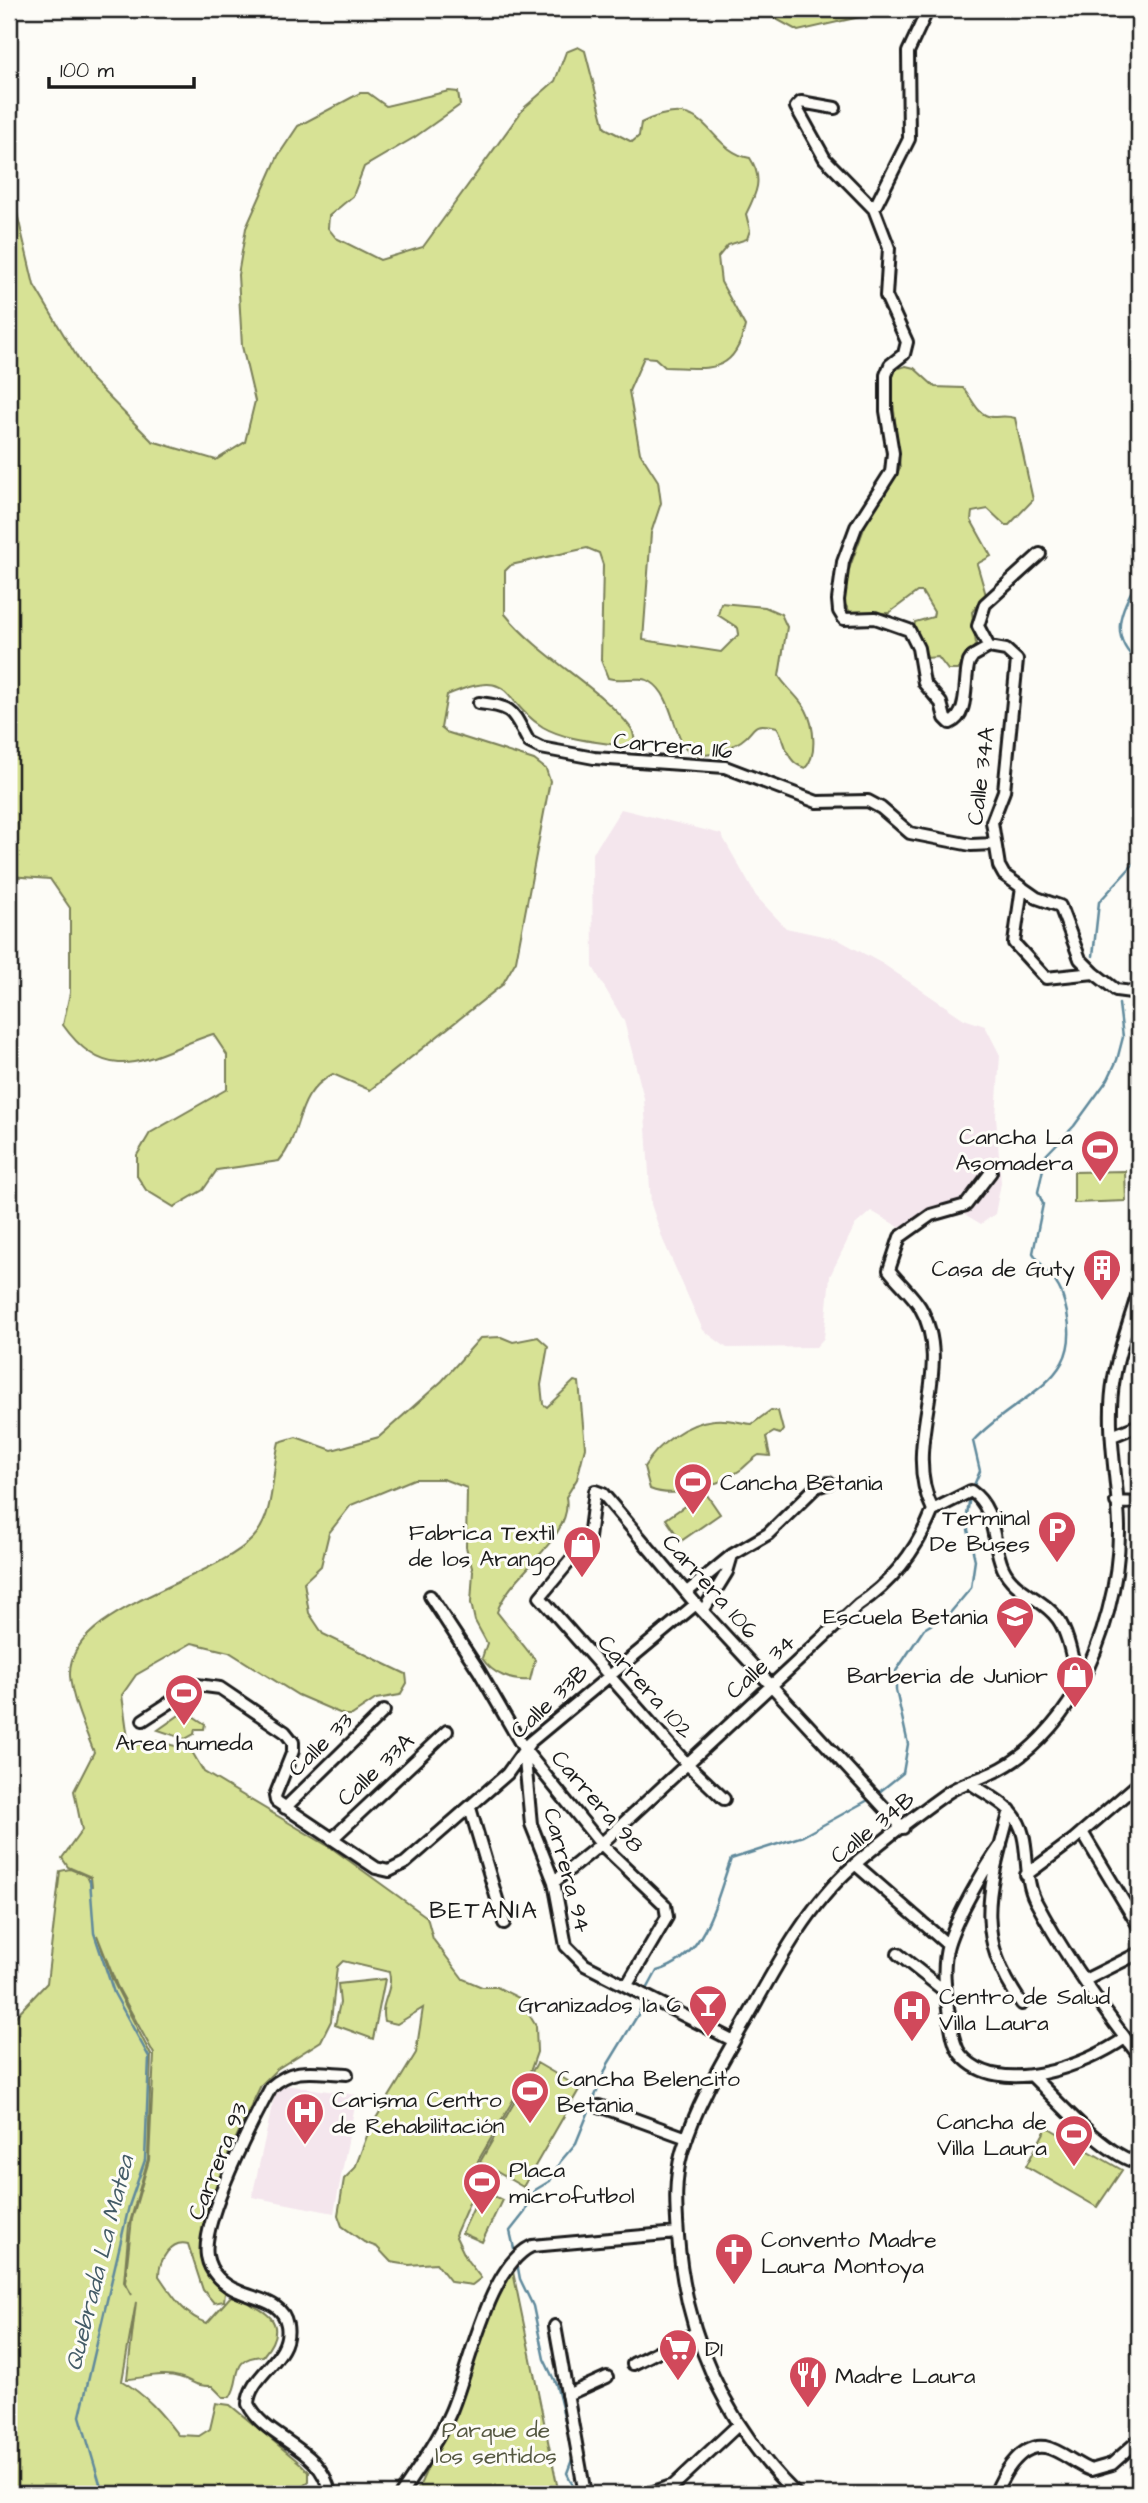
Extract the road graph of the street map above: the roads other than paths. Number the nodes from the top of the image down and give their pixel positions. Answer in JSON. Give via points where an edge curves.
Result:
{"nodes":[{"id":1,"x":928,"y":9,"type":"edge"},
{"id":2,"x":835,"y":108,"type":"dead end"},
{"id":3,"x":874,"y":209,"type":"junction"},
{"id":4,"x":1040,"y":554,"type":"dead end"},
{"id":5,"x":989,"y":647,"type":"junction"},
{"id":6,"x":479,"y":703,"type":"dead end"},
{"id":7,"x":994,"y":844,"type":"junction"},
{"id":8,"x":1022,"y":887,"type":"junction"},
{"id":9,"x":1094,"y":973,"type":"junction"},
{"id":10,"x":1139,"y":993,"type":"edge"},
{"id":11,"x":991,"y":1172,"type":"dead end"},
{"id":12,"x":1139,"y":1289,"type":"edge"},
{"id":13,"x":1139,"y":1425,"type":"edge"},
{"id":14,"x":1112,"y":1436,"type":"junction"},
{"id":15,"x":829,"y":1483,"type":"dead end"},
{"id":16,"x":1116,"y":1502,"type":"junction"},
{"id":17,"x":1139,"y":1503,"type":"edge"},
{"id":18,"x":933,"y":1510,"type":"junction"},
{"id":19,"x":732,"y":1555,"type":"junction"},
{"id":20,"x":687,"y":1592,"type":"junction"},
{"id":21,"x":430,"y":1596,"type":"dead end"},
{"id":22,"x":540,"y":1597,"type":"joint"},
{"id":23,"x":699,"y":1608,"type":"junction"},
{"id":24,"x":608,"y":1675,"type":"junction"},
{"id":25,"x":772,"y":1684,"type":"junction"},
{"id":26,"x":1079,"y":1686,"type":"junction"},
{"id":27,"x":384,"y":1711,"type":"dead end"},
{"id":28,"x":143,"y":1720,"type":"dead end"},
{"id":29,"x":447,"y":1731,"type":"dead end"},
{"id":30,"x":524,"y":1749,"type":"junction"},
{"id":31,"x":685,"y":1762,"type":"junction"},
{"id":32,"x":969,"y":1782,"type":"junction"},
{"id":33,"x":1139,"y":1783,"type":"edge"},
{"id":34,"x":724,"y":1799,"type":"dead end"},
{"id":35,"x":285,"y":1808,"type":"junction"},
{"id":36,"x":470,"y":1808,"type":"junction"},
{"id":37,"x":1010,"y":1810,"type":"junction"},
{"id":38,"x":903,"y":1828,"type":"junction"},
{"id":39,"x":1082,"y":1832,"type":"junction"},
{"id":40,"x":332,"y":1839,"type":"junction"},
{"id":41,"x":601,"y":1844,"type":"junction"},
{"id":42,"x":1001,"y":1845,"type":"junction"},
{"id":43,"x":855,"y":1864,"type":"junction"},
{"id":44,"x":1026,"y":1875,"type":"junction"},
{"id":45,"x":554,"y":1882,"type":"junction"},
{"id":46,"x":505,"y":1923,"type":"dead end"},
{"id":47,"x":1139,"y":1927,"type":"edge"},
{"id":48,"x":948,"y":1945,"type":"junction"},
{"id":49,"x":1139,"y":1953,"type":"edge"},
{"id":50,"x":898,"y":1954,"type":"dead end"},
{"id":51,"x":1084,"y":1980,"type":"junction"},
{"id":52,"x":631,"y":1987,"type":"junction"},
{"id":53,"x":946,"y":1992,"type":"junction"},
{"id":54,"x":1022,"y":2004,"type":"dead end"},
{"id":55,"x":1125,"y":2038,"type":"junction"},
{"id":56,"x":734,"y":2041,"type":"junction"},
{"id":57,"x":1139,"y":2056,"type":"edge"},
{"id":58,"x":347,"y":2074,"type":"dead end"},
{"id":59,"x":1031,"y":2074,"type":"junction"},
{"id":60,"x":599,"y":2106,"type":"dead end"},
{"id":61,"x":687,"y":2138,"type":"junction"},
{"id":62,"x":1137,"y":2162,"type":"edge"},
{"id":63,"x":677,"y":2233,"type":"junction"},
{"id":64,"x":555,"y":2326,"type":"dead end"},
{"id":65,"x":695,"y":2333,"type":"junction"},
{"id":66,"x":634,"y":2364,"type":"dead end"},
{"id":67,"x":607,"y":2377,"type":"dead end"},
{"id":68,"x":567,"y":2395,"type":"junction"},
{"id":69,"x":738,"y":2425,"type":"junction"},
{"id":70,"x":1139,"y":2440,"type":"edge"},
{"id":71,"x":794,"y":2493,"type":"edge"},
{"id":72,"x":330,"y":2494,"type":"edge"},
{"id":73,"x":401,"y":2494,"type":"edge"},
{"id":74,"x":585,"y":2494,"type":"edge"},
{"id":75,"x":647,"y":2494,"type":"edge"},
{"id":76,"x":995,"y":2494,"type":"edge"}],
"edges":[{"from":1,"to":3,"type":"street","via":[[908,52],[909,139]]},
{"from":2,"to":3,"type":"street","via":[[801,102],[796,107],[825,159]]},
{"from":3,"to":5,"type":"street","via":[[889,248],[886,296],[908,346],[887,375],[891,472],[851,539],[843,562],[839,611],[844,619],[875,618],[909,630],[918,648],[924,683],[942,703],[950,723],[962,708],[969,662]]},
{"from":4,"to":5,"type":"street","via":[[980,613],[978,626]]},
{"from":5,"to":7,"type":"street","name":"Calle 34A","via":[[1006,650],[1017,660],[1004,791],[992,822]]},
{"from":6,"to":7,"type":"street","name":"Carrera 116","via":[[505,706],[517,716],[529,742],[541,748],[594,758],[724,767],[817,802],[867,801],[910,832],[971,845]]},
{"from":7,"to":8,"type":"street","name":"Calle 34A","via":[[1004,875]]},
{"from":8,"to":9,"type":"street","name":"Calle 34A","via":[[1060,906],[1080,959]]},
{"from":8,"to":9,"type":"street","via":[[1014,943],[1046,978]]},
{"from":9,"to":10,"type":"street","via":[[1116,990]]},
{"from":11,"to":18,"type":"street","via":[[966,1205],[931,1215],[900,1237],[889,1270],[920,1307],[931,1338],[934,1373],[925,1409],[921,1480]]},
{"from":12,"to":14,"type":"street","name":"Calle 34B","via":[[1114,1379]]},
{"from":13,"to":14,"type":"street"},
{"from":14,"to":16,"type":"street","name":"Calle 34B"},
{"from":15,"to":19,"type":"street","via":[[816,1487],[768,1534]]},
{"from":16,"to":17,"type":"street"},
{"from":16,"to":26,"type":"street","name":"Calle 34B","via":[[1117,1557],[1110,1601]]},
{"from":18,"to":25,"type":"street","name":"Calle 34","via":[[922,1537],[882,1589],[858,1605]]},
{"from":18,"to":26,"type":"street","via":[[971,1491],[983,1499],[1003,1568],[1011,1581],[1059,1620]]},
{"from":19,"to":20,"type":"street"},
{"from":19,"to":23,"type":"street","name":"Calle 33B","via":[[727,1572]]},
{"from":20,"to":22,"type":"street","name":"Carrera 106","via":[[598,1491],[593,1494],[589,1538]]},
{"from":20,"to":23,"type":"street","name":"Carrera 106"},
{"from":21,"to":30,"type":"street","name":"Carrera 94"},
{"from":22,"to":24,"type":"street","name":"Carrera 102"},
{"from":23,"to":24,"type":"street","name":"Calle 33B"},
{"from":23,"to":25,"type":"street","name":"Carrera 106"},
{"from":24,"to":30,"type":"street","name":"Calle 33B"},
{"from":24,"to":31,"type":"street","name":"Carrera 102"},
{"from":25,"to":31,"type":"street","name":"Calle 34"},
{"from":25,"to":38,"type":"street","name":"Carrera 106"},
{"from":26,"to":32,"type":"street","name":"Calle 34B","via":[[1036,1743],[1012,1762]]},
{"from":27,"to":35,"type":"street","name":"Calle 33"},
{"from":28,"to":35,"type":"street","via":[[197,1685],[220,1688],[293,1742],[275,1796]]},
{"from":29,"to":40,"type":"street","name":"Calle 33A"},
{"from":30,"to":36,"type":"street","name":"Calle 33B","via":[[507,1774]]},
{"from":30,"to":41,"type":"street","name":"Carrera 98"},
{"from":30,"to":45,"type":"street","name":"Carrera 94","via":[[531,1824]]},
{"from":31,"to":34,"type":"street","name":"Carrera 102"},
{"from":31,"to":41,"type":"street","name":"Calle 34"},
{"from":32,"to":37,"type":"street"},
{"from":32,"to":38,"type":"street","name":"Calle 34B","via":[[949,1791]]},
{"from":33,"to":39,"type":"street"},
{"from":35,"to":40,"type":"street"},
{"from":36,"to":40,"type":"street","name":"Calle 33B","via":[[405,1863],[389,1871],[376,1868]]},
{"from":36,"to":46,"type":"street"},
{"from":37,"to":42,"type":"street"},
{"from":37,"to":44,"type":"street","via":[[1022,1828]]},
{"from":38,"to":43,"type":"street","name":"Calle 34B"},
{"from":39,"to":44,"type":"street"},
{"from":39,"to":47,"type":"street"},
{"from":41,"to":45,"type":"street","name":"Calle 34"},
{"from":41,"to":52,"type":"street","name":"Carrera 98","via":[[665,1905],[667,1917]]},
{"from":42,"to":48,"type":"street"},
{"from":42,"to":54,"type":"street","via":[[989,1918],[990,1943]]},
{"from":43,"to":48,"type":"street"},
{"from":43,"to":56,"type":"street","name":"Calle 34B","via":[[807,1921]]},
{"from":44,"to":51,"type":"street","via":[[1037,1904]]},
{"from":45,"to":52,"type":"street","name":"Carrera 94","via":[[566,1946],[585,1965]]},
{"from":48,"to":53,"type":"street"},
{"from":49,"to":51,"type":"street"},
{"from":50,"to":53,"type":"street"},
{"from":51,"to":55,"type":"street"},
{"from":52,"to":56,"type":"street","name":"Carrera 94"},
{"from":53,"to":59,"type":"street","via":[[961,2055],[1004,2076]]},
{"from":55,"to":57,"type":"street"},
{"from":55,"to":59,"type":"street","via":[[1071,2068]]},
{"from":56,"to":61,"type":"street","name":"Calle 34B"},
{"from":58,"to":72,"type":"street","name":"Carrera 93","via":[[297,2071],[271,2087],[215,2212],[207,2256],[223,2283],[278,2307],[285,2315],[285,2345],[251,2392],[248,2404],[317,2464]]},
{"from":59,"to":62,"type":"street","via":[[1095,2136]]},
{"from":60,"to":61,"type":"street"},
{"from":61,"to":63,"type":"street","name":"Calle 34B","via":[[677,2174]]},
{"from":63,"to":65,"type":"street","name":"Calle 34B","via":[[681,2278]]},
{"from":63,"to":73,"type":"street","via":[[532,2246],[521,2252],[480,2323],[450,2414]]},
{"from":64,"to":68,"type":"street"},
{"from":65,"to":66,"type":"street"},
{"from":65,"to":69,"type":"street","name":"Calle 34B","via":[[713,2381]]},
{"from":67,"to":68,"type":"street"},
{"from":68,"to":74,"type":"street"},
{"from":69,"to":71,"type":"street","name":"Calle 34B"},
{"from":69,"to":75,"type":"street","via":[[674,2485]]},
{"from":70,"to":76,"type":"street","via":[[1112,2465],[1091,2470],[1045,2447],[1033,2448],[1018,2456]]}]}
